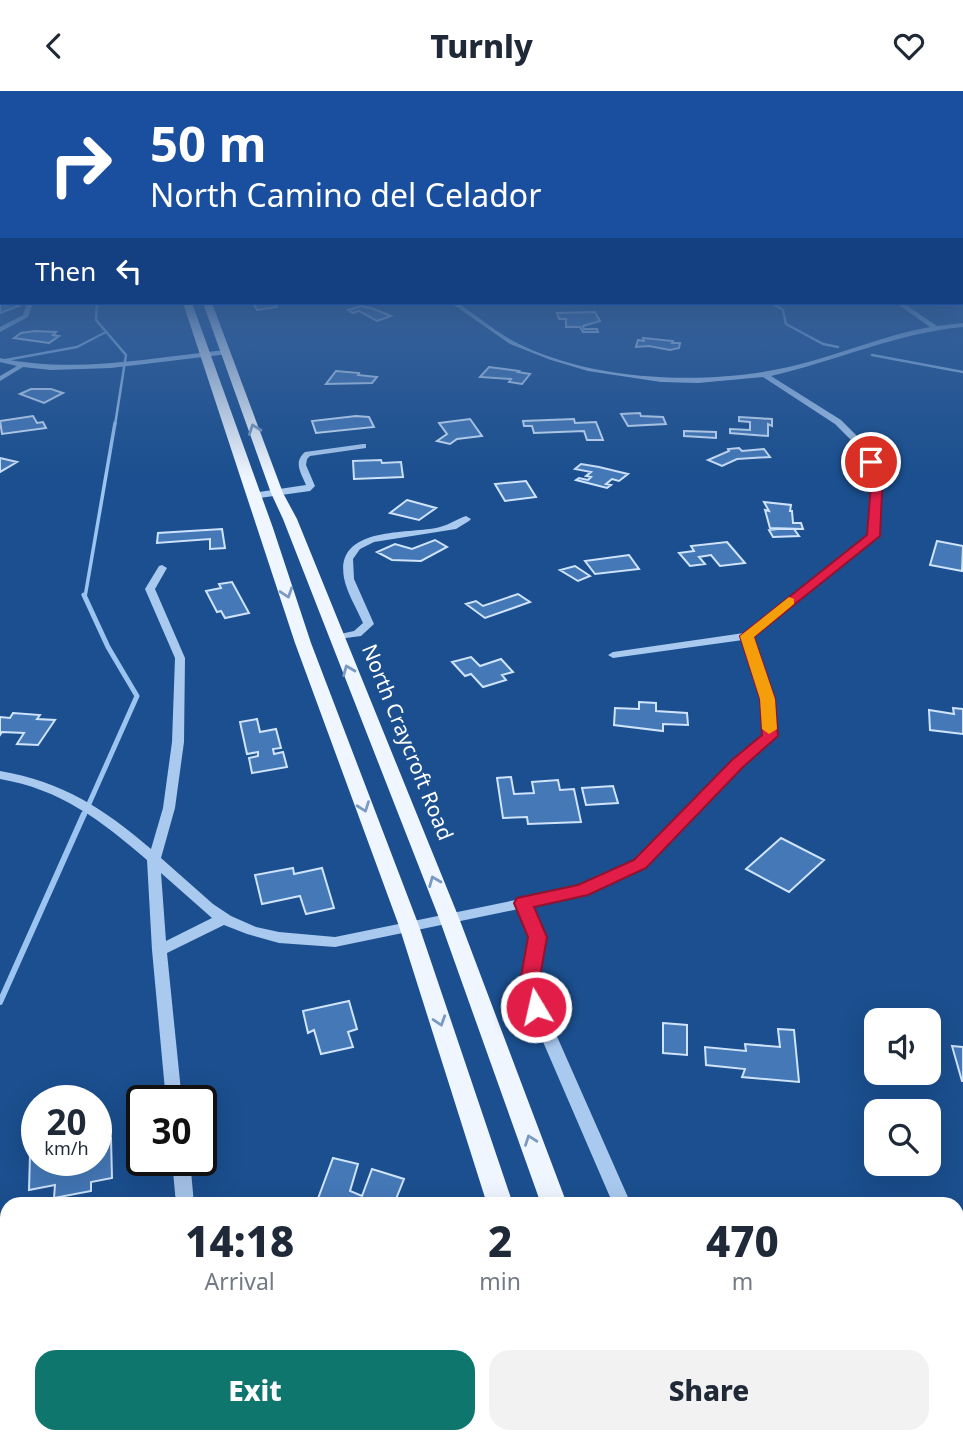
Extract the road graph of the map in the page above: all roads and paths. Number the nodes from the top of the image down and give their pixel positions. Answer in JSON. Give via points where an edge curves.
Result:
{"nodes":[{"id":1,"x":203,"y":351,"type":"edge"},
{"id":2,"x":534,"y":351,"type":"edge"},
{"id":3,"x":845,"y":351,"type":"edge"},
{"id":4,"x":225,"y":352,"type":"joint"},
{"id":5,"x":204,"y":354,"type":"junction"},
{"id":6,"x":0,"y":360,"type":"edge"},
{"id":7,"x":20,"y":367,"type":"junction"},
{"id":8,"x":766,"y":376,"type":"junction"},
{"id":9,"x":0,"y":379,"type":"edge"},
{"id":10,"x":363,"y":446,"type":"dead end"},
{"id":11,"x":277,"y":493,"type":"junction"},
{"id":12,"x":253,"y":496,"type":"junction"},
{"id":13,"x":466,"y":519,"type":"dead end"},
{"id":14,"x":162,"y":568,"type":"dead end"},
{"id":15,"x":747,"y":636,"type":"junction"},
{"id":16,"x":335,"y":638,"type":"junction"},
{"id":17,"x":613,"y":655,"type":"dead end"},
{"id":18,"x":0,"y":775,"type":"edge"},
{"id":19,"x":154,"y":860,"type":"junction"},
{"id":20,"x":523,"y":903,"type":"junction"},
{"id":21,"x":449,"y":918,"type":"junction"},
{"id":22,"x":223,"y":919,"type":"junction"},
{"id":23,"x":408,"y":926,"type":"junction"},
{"id":24,"x":159,"y":950,"type":"junction"},
{"id":25,"x":172,"y":1085,"type":"edge"},
{"id":26,"x":182,"y":1176,"type":"edge"},
{"id":27,"x":184,"y":1197,"type":"edge"},
{"id":28,"x":498,"y":1197,"type":"edge"},
{"id":29,"x":551,"y":1197,"type":"edge"},
{"id":30,"x":619,"y":1197,"type":"edge"}],
"edges":[{"from":1,"to":5,"type":"main road"},
{"from":2,"to":8,"type":"street","via":[[596,371],[674,379]]},
{"from":3,"to":8,"type":"street"},
{"from":4,"to":5,"type":"street"},
{"from":11,"to":4,"type":"main road","name":"North Craycroft Road","one_way":true},
{"from":5,"to":7,"type":"street","via":[[69,368]]},
{"from":5,"to":12,"type":"main road"},
{"from":6,"to":7,"type":"street"},
{"from":7,"to":9,"type":"street"},
{"from":8,"to":15,"type":"street","via":[[838,422],[878,471],[873,536]]},
{"from":10,"to":11,"type":"street","via":[[308,454],[302,465],[311,486]]},
{"from":11,"to":12,"type":"street"},
{"from":11,"to":16,"type":"main road","name":"North Craycroft Road"},
{"from":12,"to":23,"type":"main road","one_way":true},
{"from":13,"to":16,"type":"street","via":[[453,528],[371,538],[357,546],[347,565],[349,580],[369,624],[357,634]]},
{"from":14,"to":19,"type":"street","via":[[150,589],[180,658],[179,730],[169,808]]},
{"from":15,"to":17,"type":"street"},
{"from":15,"to":20,"type":"street","via":[[767,699],[770,736],[640,864],[582,891]]},
{"from":21,"to":16,"type":"main road","name":"North Craycroft Road","one_way":true},
{"from":18,"to":19,"type":"street","via":[[58,790]]},
{"from":19,"to":22,"type":"street"},
{"from":19,"to":24,"type":"street"},
{"from":20,"to":21,"type":"street"},
{"from":20,"to":30,"type":"street","via":[[538,937],[530,977],[536,1007]]},
{"from":21,"to":23,"type":"street"},
{"from":29,"to":21,"type":"main road","name":"North Craycroft Road","one_way":true},
{"from":22,"to":23,"type":"street","via":[[296,942],[335,942]]},
{"from":22,"to":24,"type":"street"},
{"from":23,"to":28,"type":"main road","one_way":true},
{"from":24,"to":25,"type":"street"},
{"from":26,"to":27,"type":"street"}]}
